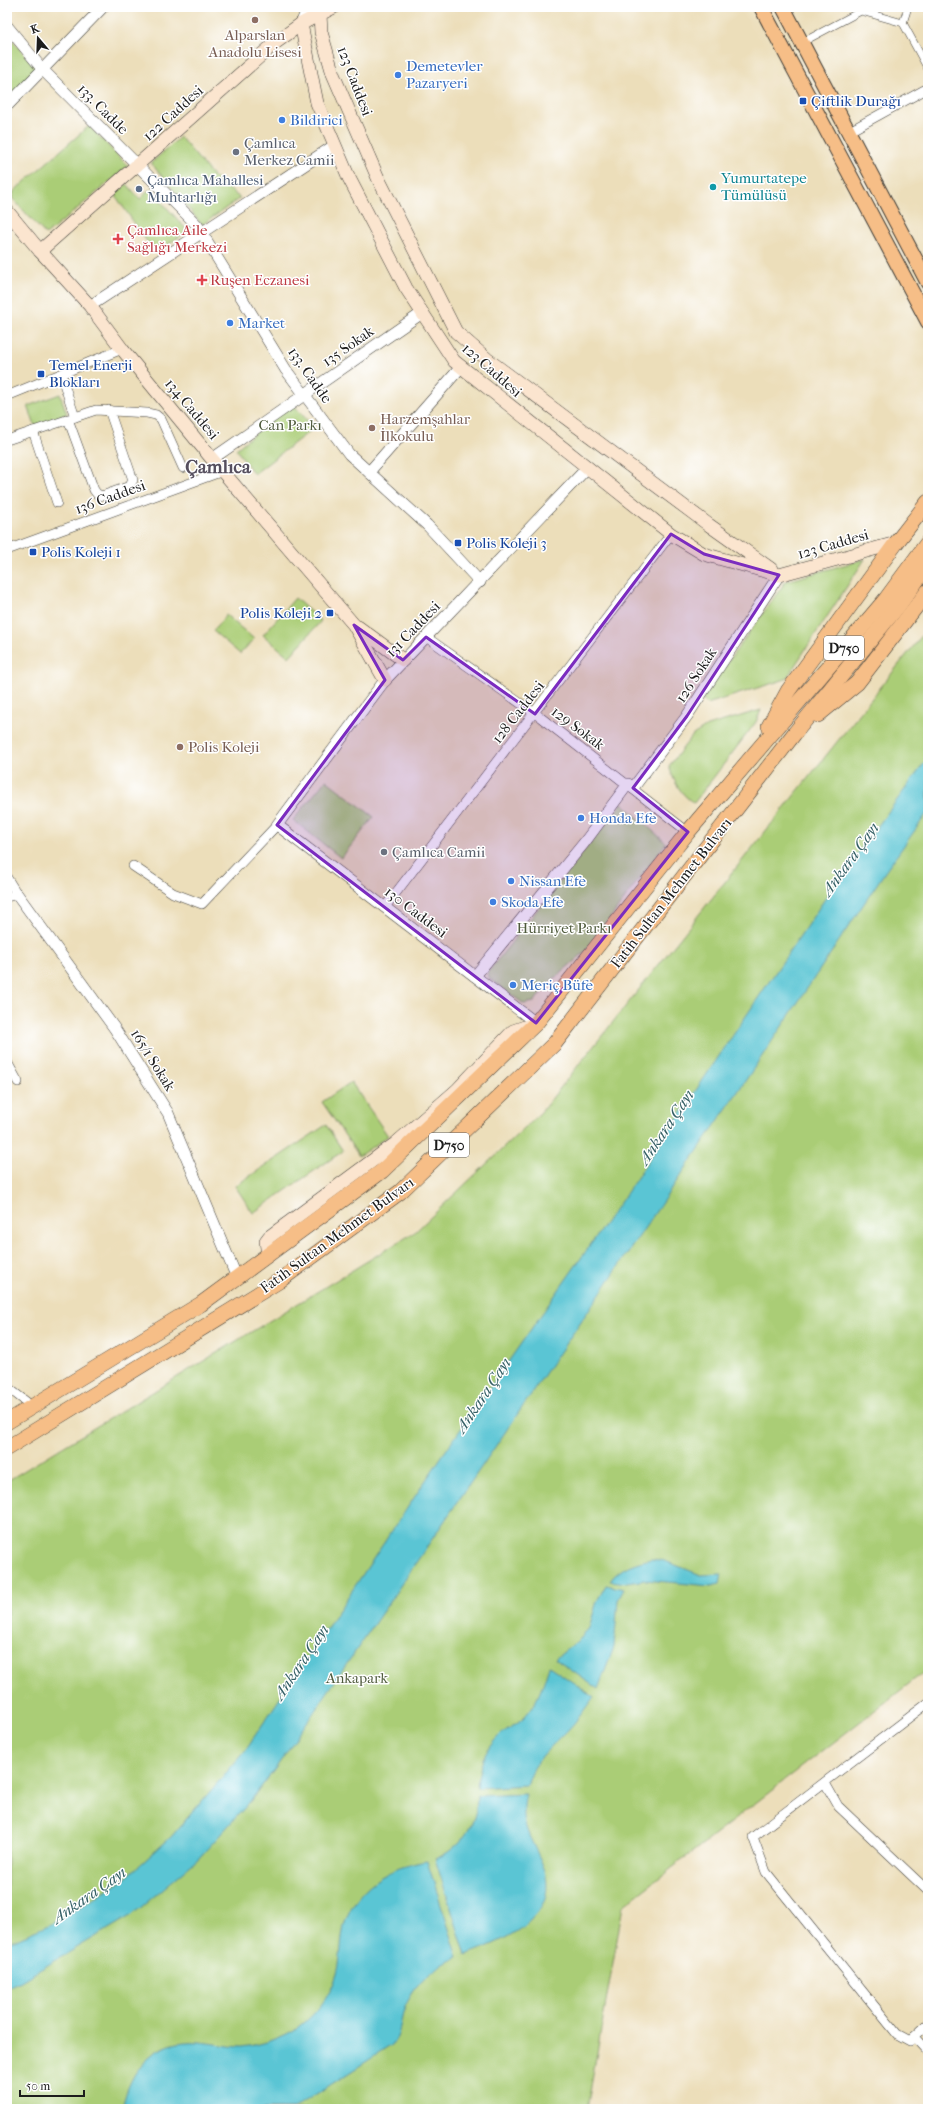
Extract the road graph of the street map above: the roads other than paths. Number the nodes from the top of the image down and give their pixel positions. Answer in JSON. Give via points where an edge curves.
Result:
{"nodes":[{"id":1,"x":104,"y":7,"type":"edge"},
{"id":2,"x":308,"y":7,"type":"edge"},
{"id":3,"x":334,"y":7,"type":"edge"},
{"id":4,"x":761,"y":7,"type":"edge"},
{"id":5,"x":783,"y":7,"type":"edge"},
{"id":6,"x":908,"y":7,"type":"edge"},
{"id":7,"x":861,"y":9,"type":"edge"},
{"id":8,"x":320,"y":11,"type":"edge"},
{"id":9,"x":302,"y":24,"type":"junction"},
{"id":10,"x":903,"y":24,"type":"junction"},
{"id":11,"x":7,"y":26,"type":"edge"},
{"id":12,"x":801,"y":43,"type":"junction"},
{"id":13,"x":928,"y":68,"type":"edge"},
{"id":14,"x":43,"y":70,"type":"junction"},
{"id":15,"x":928,"y":88,"type":"edge"},
{"id":16,"x":7,"y":106,"type":"edge"},
{"id":17,"x":848,"y":132,"type":"junction"},
{"id":18,"x":335,"y":145,"type":"junction"},
{"id":19,"x":139,"y":166,"type":"junction"},
{"id":20,"x":7,"y":211,"type":"edge"},
{"id":21,"x":201,"y":232,"type":"junction"},
{"id":22,"x":40,"y":251,"type":"junction"},
{"id":23,"x":928,"y":283,"type":"edge"},
{"id":24,"x":90,"y":306,"type":"junction"},
{"id":25,"x":422,"y":313,"type":"junction"},
{"id":26,"x":928,"y":322,"type":"edge"},
{"id":27,"x":122,"y":349,"type":"junction"},
{"id":28,"x":461,"y":367,"type":"junction"},
{"id":29,"x":61,"y":375,"type":"junction"},
{"id":30,"x":304,"y":394,"type":"junction"},
{"id":31,"x":7,"y":396,"type":"edge"},
{"id":32,"x":109,"y":410,"type":"junction"},
{"id":33,"x":72,"y":418,"type":"junction"},
{"id":34,"x":33,"y":431,"type":"junction"},
{"id":35,"x":7,"y":440,"type":"edge"},
{"id":36,"x":212,"y":459,"type":"junction"},
{"id":37,"x":183,"y":468,"type":"dead end"},
{"id":38,"x":587,"y":468,"type":"junction"},
{"id":39,"x":223,"y":471,"type":"junction"},
{"id":40,"x":368,"y":472,"type":"junction"},
{"id":41,"x":928,"y":502,"type":"edge"},
{"id":42,"x":57,"y":503,"type":"dead end"},
{"id":43,"x":671,"y":534,"type":"junction"},
{"id":44,"x":896,"y":542,"type":"junction"},
{"id":45,"x":928,"y":542,"type":"edge"},
{"id":46,"x":7,"y":550,"type":"edge"},
{"id":47,"x":928,"y":565,"type":"edge"},
{"id":48,"x":779,"y":575,"type":"junction"},
{"id":49,"x":480,"y":582,"type":"junction"},
{"id":50,"x":928,"y":591,"type":"edge"},
{"id":51,"x":354,"y":625,"type":"junction"},
{"id":52,"x":426,"y":637,"type":"junction"},
{"id":53,"x":403,"y":660,"type":"junction"},
{"id":54,"x":385,"y":680,"type":"junction"},
{"id":55,"x":535,"y":714,"type":"junction"},
{"id":56,"x":794,"y":734,"type":"junction"},
{"id":57,"x":756,"y":751,"type":"junction"},
{"id":58,"x":631,"y":786,"type":"junction"},
{"id":59,"x":277,"y":826,"type":"junction"},
{"id":60,"x":688,"y":832,"type":"junction"},
{"id":61,"x":133,"y":866,"type":"dead end"},
{"id":62,"x":7,"y":878,"type":"edge"},
{"id":63,"x":12,"y":896,"type":"edge"},
{"id":64,"x":385,"y":907,"type":"junction"},
{"id":65,"x":475,"y":976,"type":"junction"},
{"id":66,"x":536,"y":1023,"type":"junction"},
{"id":67,"x":7,"y":1062,"type":"edge"},
{"id":68,"x":18,"y":1082,"type":"dead end"},
{"id":69,"x":237,"y":1278,"type":"junction"},
{"id":70,"x":7,"y":1387,"type":"edge"},
{"id":71,"x":32,"y":1407,"type":"junction"},
{"id":72,"x":7,"y":1422,"type":"edge"},
{"id":73,"x":7,"y":1448,"type":"edge"},
{"id":74,"x":928,"y":1703,"type":"edge"},
{"id":75,"x":825,"y":1783,"type":"junction"},
{"id":76,"x":928,"y":1891,"type":"edge"},
{"id":77,"x":928,"y":2024,"type":"edge"},
{"id":78,"x":914,"y":2037,"type":"junction"},
{"id":79,"x":928,"y":2052,"type":"edge"}],
"edges":[{"from":1,"to":14,"type":"street"},
{"from":2,"to":9,"type":"street"},
{"from":3,"to":8,"type":"main road","name":"122 Caddesi"},
{"from":4,"to":26,"type":"main road"},
{"from":5,"to":12,"type":"main road"},
{"from":6,"to":10,"type":"street"},
{"from":7,"to":10,"type":"street"},
{"from":7,"to":12,"type":"street"},
{"from":8,"to":9,"type":"main road","name":"122 Caddesi"},
{"from":8,"to":48,"type":"main road","name":"123 Caddesi","via":[[321,32],[333,74],[378,178],[456,332],[561,415]]},
{"from":9,"to":18,"type":"main road","name":"123 Caddesi","via":[[317,103]]},
{"from":9,"to":19,"type":"main road","name":"122 Caddesi","via":[[275,44]]},
{"from":10,"to":13,"type":"street"},
{"from":11,"to":14,"type":"street","name":"133. Cadde"},
{"from":12,"to":17,"type":"main road"},
{"from":14,"to":16,"type":"street"},
{"from":14,"to":19,"type":"street","name":"133. Cadde"},
{"from":15,"to":17,"type":"street"},
{"from":17,"to":23,"type":"main road"},
{"from":18,"to":21,"type":"street"},
{"from":18,"to":25,"type":"main road","name":"123 Caddesi","via":[[349,178]]},
{"from":19,"to":21,"type":"street","name":"133. Cadde"},
{"from":19,"to":22,"type":"main road","name":"122 Caddesi"},
{"from":20,"to":22,"type":"main road","name":"134 Caddesi"},
{"from":21,"to":24,"type":"street"},
{"from":21,"to":30,"type":"street","name":"133. Cadde","via":[[286,370]]},
{"from":22,"to":24,"type":"main road","name":"134 Caddesi"},
{"from":24,"to":27,"type":"main road","name":"134 Caddesi"},
{"from":25,"to":28,"type":"main road","name":"123 Caddesi","via":[[454,361]]},
{"from":25,"to":30,"type":"street","name":"135 Sokak"},
{"from":27,"to":29,"type":"street"},
{"from":27,"to":36,"type":"main road","name":"134 Caddesi"},
{"from":28,"to":38,"type":"main road","name":"123 Caddesi"},
{"from":28,"to":40,"type":"street"},
{"from":29,"to":31,"type":"street"},
{"from":29,"to":33,"type":"street"},
{"from":30,"to":36,"type":"street","name":"135 Sokak"},
{"from":30,"to":40,"type":"street","name":"133. Cadde","via":[[349,454]]},
{"from":32,"to":33,"type":"street","via":[[96,410]]},
{"from":32,"to":33,"type":"street","via":[[133,480],[130,486],[102,496],[95,492]]},
{"from":32,"to":37,"type":"street","via":[[156,415],[166,428]]},
{"from":33,"to":34,"type":"street"},
{"from":34,"to":35,"type":"street"},
{"from":34,"to":42,"type":"street"},
{"from":36,"to":39,"type":"main road","name":"134 Caddesi"},
{"from":38,"to":43,"type":"main road","name":"123 Caddesi"},
{"from":38,"to":49,"type":"street","name":"131 Caddesi"},
{"from":39,"to":46,"type":"street","name":"136 Caddesi"},
{"from":39,"to":51,"type":"main road","name":"134 Caddesi"},
{"from":40,"to":49,"type":"street","name":"133. Cadde","via":[[427,525]]},
{"from":41,"to":44,"type":"highway"},
{"from":43,"to":48,"type":"main road","name":"123 Caddesi","via":[[704,554]]},
{"from":43,"to":55,"type":"street","name":"128 Caddesi"},
{"from":44,"to":48,"type":"main road","name":"123 Caddesi"},
{"from":44,"to":57,"type":"highway","via":[[788,691]]},
{"from":45,"to":57,"type":"highway","name":"Fatih Sultan Mehmet Bulvarı","number":"D750","via":[[886,599]]},
{"from":47,"to":56,"type":"highway","name":"Fatih Sultan Mehmet Bulvarı","number":"D750"},
{"from":48,"to":58,"type":"street","name":"126 Sokak","via":[[687,716]]},
{"from":49,"to":52,"type":"street","name":"131 Caddesi"},
{"from":50,"to":56,"type":"highway","via":[[857,683]]},
{"from":51,"to":53,"type":"main road","name":"134 Caddesi"},
{"from":51,"to":54,"type":"main road","name":"134 Caddesi"},
{"from":52,"to":53,"type":"street","name":"131 Caddesi"},
{"from":52,"to":55,"type":"street","name":"129 Sokak"},
{"from":53,"to":54,"type":"street","name":"131 Caddesi"},
{"from":54,"to":59,"type":"street","name":"131 Caddesi"},
{"from":55,"to":58,"type":"street","name":"129 Sokak"},
{"from":55,"to":64,"type":"street","name":"128 Caddesi"},
{"from":56,"to":73,"type":"highway","name":"Fatih Sultan Mehmet Bulvarı","number":"D750","via":[[555,1043],[400,1192],[279,1281]]},
{"from":57,"to":60,"type":"highway","name":"Fatih Sultan Mehmet Bulvarı","number":"D750"},
{"from":58,"to":60,"type":"street","name":"129 Sokak"},
{"from":58,"to":65,"type":"street","name":"126 Sokak"},
{"from":59,"to":61,"type":"street","via":[[202,904],[173,893]]},
{"from":59,"to":64,"type":"street","name":"130 Caddesi"},
{"from":60,"to":66,"type":"highway","name":"Fatih Sultan Mehmet Bulvarı","number":"D750"},
{"from":62,"to":63,"type":"street","name":"165/1 Sokak"},
{"from":63,"to":69,"type":"street","name":"165/1 Sokak","via":[[115,1029],[168,1113]]},
{"from":64,"to":65,"type":"street","name":"130 Caddesi"},
{"from":65,"to":66,"type":"street","name":"130 Caddesi"},
{"from":66,"to":69,"type":"highway","name":"Fatih Sultan Mehmet Bulvarı","number":"D750","via":[[382,1171]]},
{"from":67,"to":68,"type":"street"},
{"from":69,"to":71,"type":"highway","name":"Fatih Sultan Mehmet Bulvarı","number":"D750","via":[[201,1304]]},
{"from":70,"to":71,"type":"street"},
{"from":71,"to":72,"type":"highway","name":"Fatih Sultan Mehmet Bulvarı","number":"D750"},
{"from":74,"to":75,"type":"street"},
{"from":75,"to":76,"type":"street","via":[[838,1806]]},
{"from":75,"to":78,"type":"street","via":[[753,1837],[766,1872],[897,2034],[910,2041]]},
{"from":77,"to":78,"type":"street"},
{"from":78,"to":79,"type":"street"}]}
